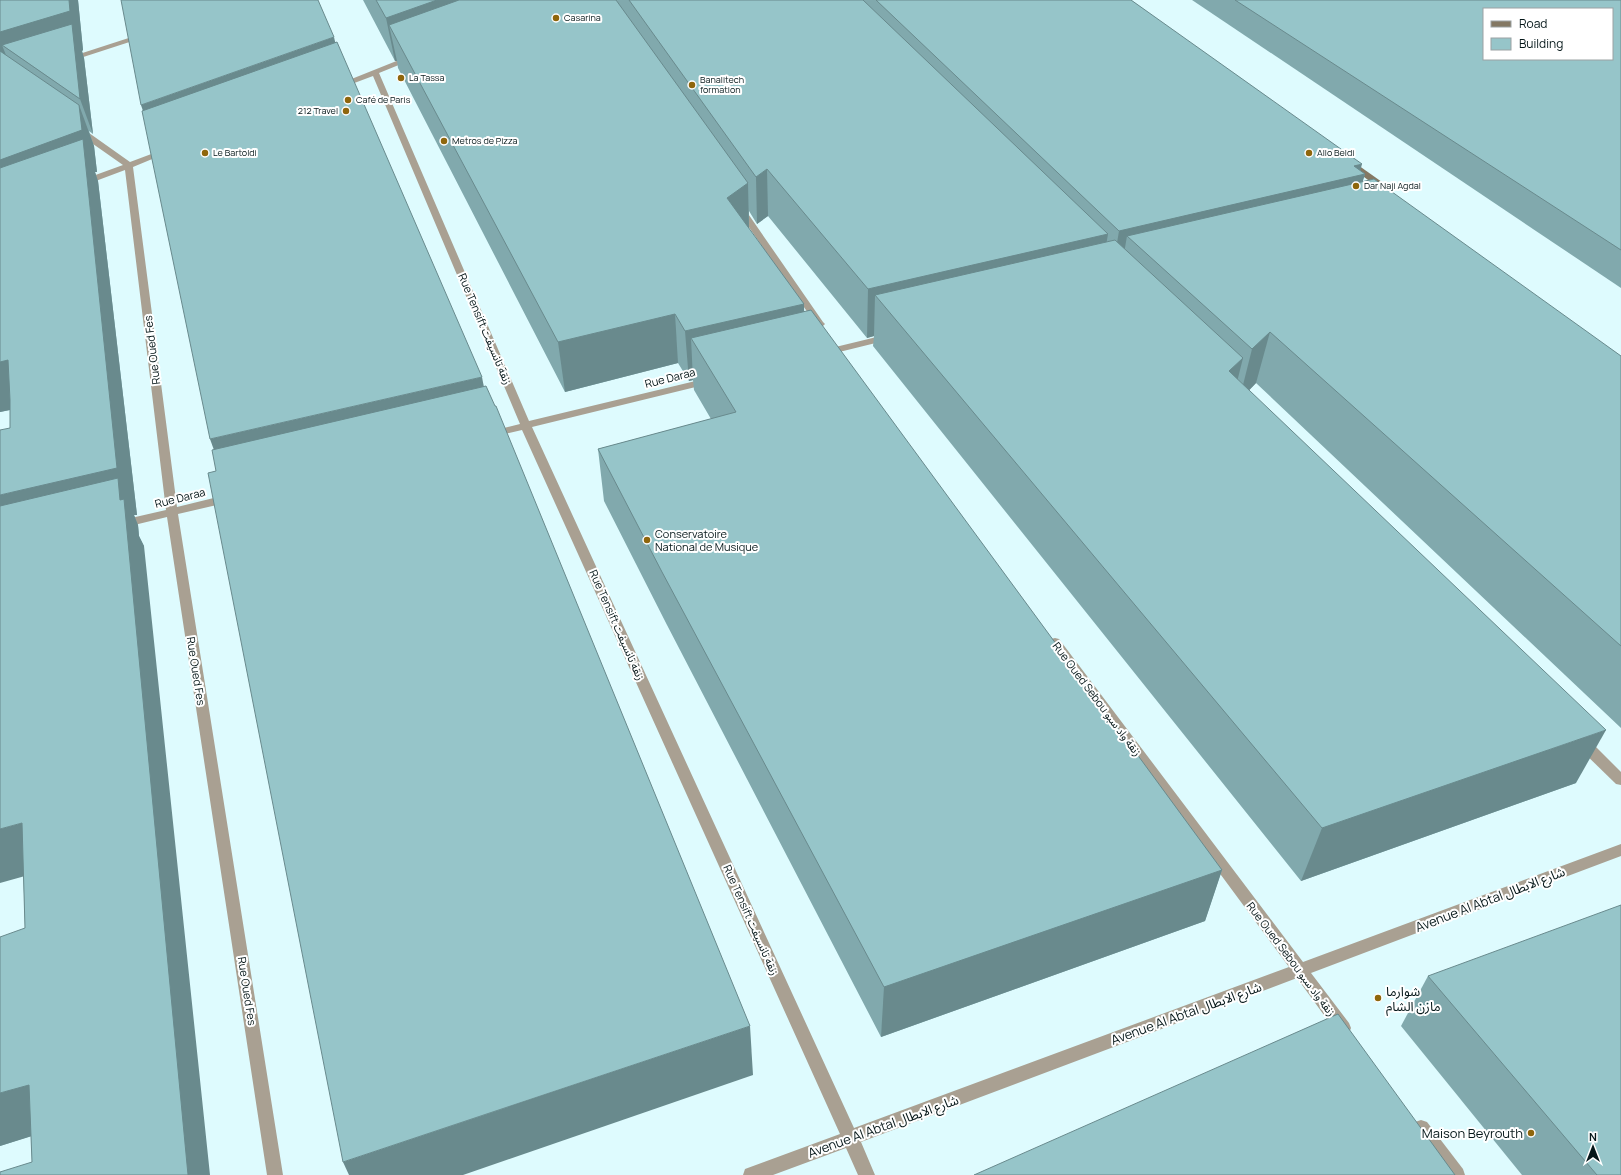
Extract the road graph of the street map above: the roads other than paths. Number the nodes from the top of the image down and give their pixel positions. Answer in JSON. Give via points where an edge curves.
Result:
{"nodes":[{"id":1,"x":155,"y":32,"type":"edge"},
{"id":2,"x":420,"y":56,"type":"edge"},
{"id":3,"x":58,"y":62,"type":"edge"},
{"id":4,"x":375,"y":72,"type":"junction"},
{"id":5,"x":330,"y":89,"type":"edge"},
{"id":6,"x":71,"y":124,"type":"edge"},
{"id":7,"x":174,"y":148,"type":"edge"},
{"id":8,"x":1343,"y":158,"type":"edge"},
{"id":9,"x":129,"y":165,"type":"junction"},
{"id":10,"x":72,"y":186,"type":"edge"},
{"id":11,"x":1392,"y":193,"type":"edge"},
{"id":12,"x":731,"y":194,"type":"edge"},
{"id":13,"x":900,"y":335,"type":"edge"},
{"id":14,"x":838,"y":350,"type":"junction"},
{"id":15,"x":815,"y":355,"type":"edge"},
{"id":16,"x":847,"y":363,"type":"edge"},
{"id":17,"x":716,"y":380,"type":"edge"},
{"id":18,"x":526,"y":426,"type":"junction"},
{"id":19,"x":480,"y":437,"type":"edge"},
{"id":20,"x":241,"y":495,"type":"edge"},
{"id":21,"x":172,"y":512,"type":"junction"},
{"id":22,"x":112,"y":527,"type":"edge"},
{"id":23,"x":1047,"y":631,"type":"edge"},
{"id":24,"x":1576,"y":736,"type":"edge"},
{"id":25,"x":1621,"y":780,"type":"edge"},
{"id":26,"x":1621,"y":850,"type":"edge"},
{"id":27,"x":1299,"y":971,"type":"junction"},
{"id":28,"x":1352,"y":1039,"type":"edge"},
{"id":29,"x":1414,"y":1119,"type":"edge"},
{"id":30,"x":849,"y":1138,"type":"junction"},
{"id":31,"x":276,"y":1175,"type":"edge"},
{"id":32,"x":751,"y":1175,"type":"edge"},
{"id":33,"x":867,"y":1175,"type":"edge"},
{"id":34,"x":1457,"y":1175,"type":"edge"}],
"edges":[{"from":1,"to":3,"type":"street"},
{"from":2,"to":4,"type":"street"},
{"from":4,"to":5,"type":"street"},
{"from":4,"to":18,"type":"street","name":"Rue Tensift زنقة تانسيفت"},
{"from":6,"to":9,"type":"street"},
{"from":7,"to":9,"type":"street"},
{"from":8,"to":11,"type":"street"},
{"from":9,"to":10,"type":"street"},
{"from":9,"to":21,"type":"street","name":"Rue Oued Fes"},
{"from":12,"to":14,"type":"street"},
{"from":13,"to":14,"type":"street"},
{"from":14,"to":15,"type":"street"},
{"from":14,"to":16,"type":"street"},
{"from":17,"to":18,"type":"street","name":"Rue Daraa"},
{"from":18,"to":19,"type":"street","name":"Rue Daraa"},
{"from":18,"to":30,"type":"street","name":"Rue Tensift زنقة تانسيفت"},
{"from":20,"to":21,"type":"street","name":"Rue Daraa"},
{"from":21,"to":22,"type":"street","name":"Rue Daraa"},
{"from":21,"to":31,"type":"street","name":"Rue Oued Fes"},
{"from":23,"to":27,"type":"street","name":"Rue Oued Sebou زنقة واد سبو"},
{"from":24,"to":25,"type":"street"},
{"from":26,"to":27,"type":"street","name":"Avenue Al Abtal شارع الابطال"},
{"from":27,"to":28,"type":"street","name":"Rue Oued Sebou زنقة واد سبو"},
{"from":27,"to":30,"type":"street","name":"Avenue Al Abtal شارع الابطال"},
{"from":29,"to":34,"type":"street"},
{"from":30,"to":32,"type":"street","name":"Avenue Al Abtal شارع الابطال"},
{"from":30,"to":33,"type":"street","name":"Rue Tensift زنقة تانسيفت"}]}
